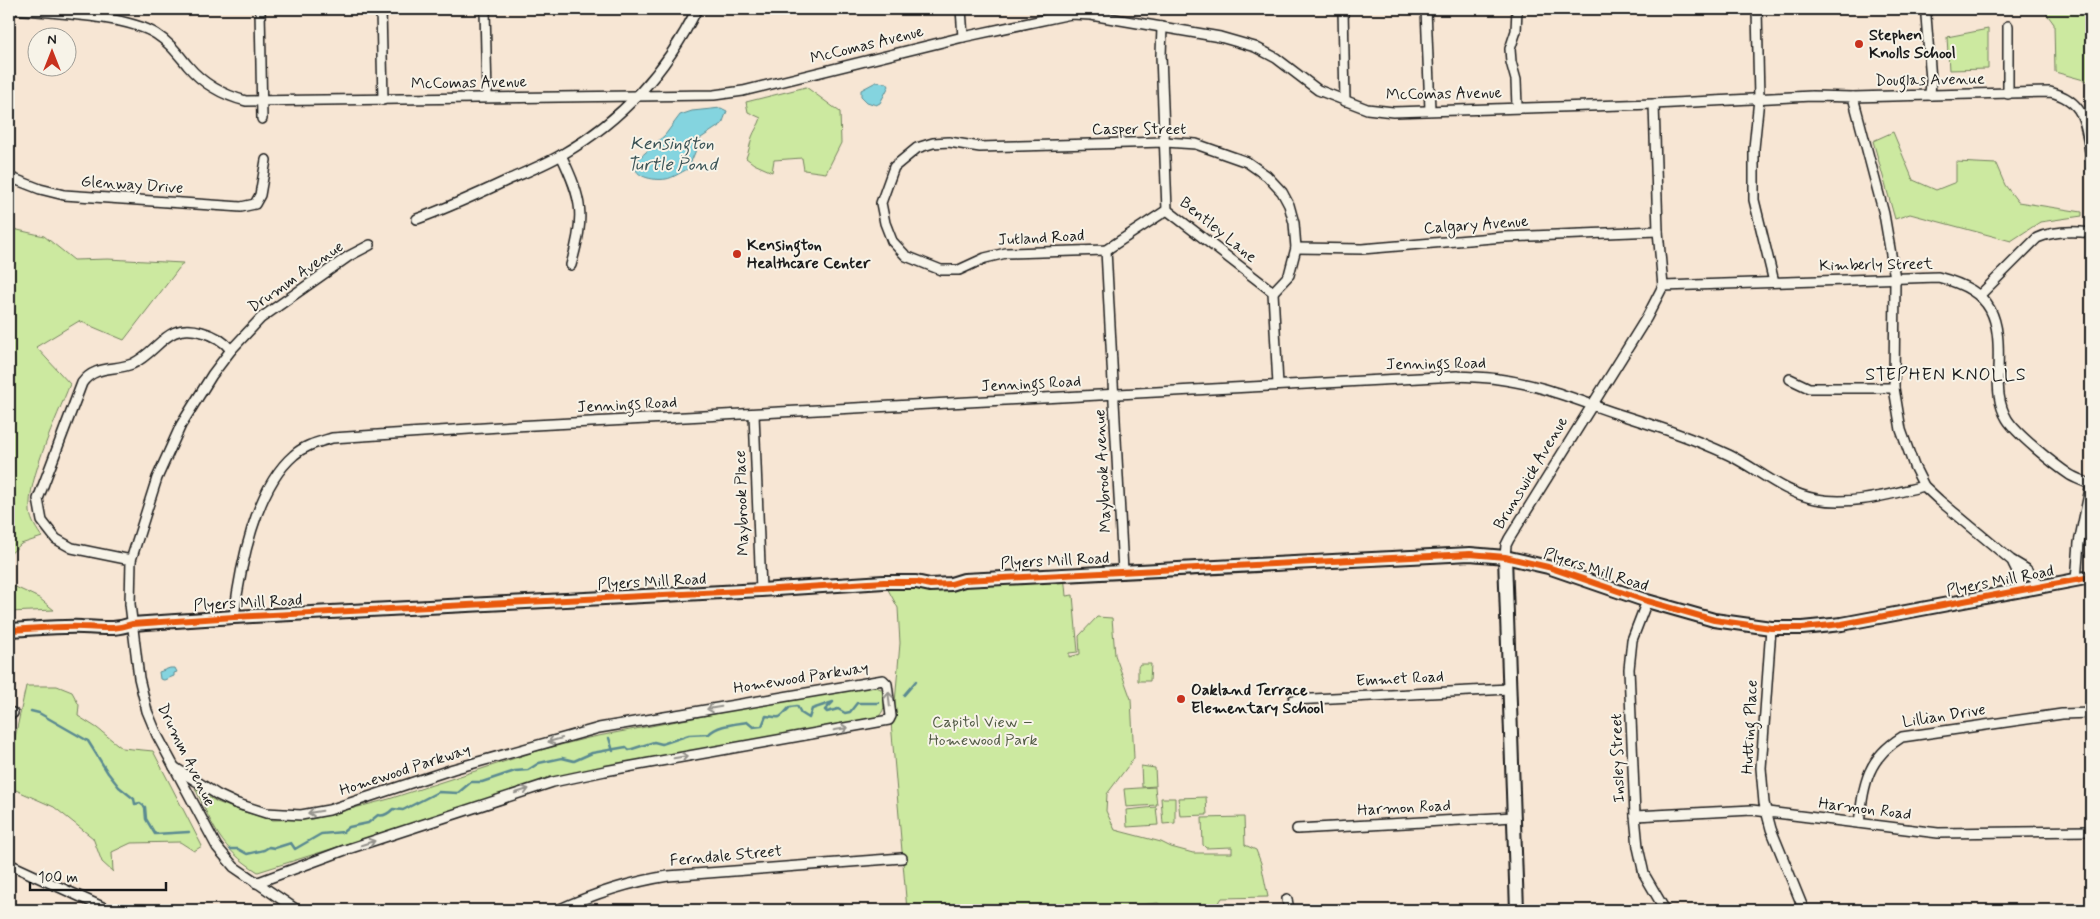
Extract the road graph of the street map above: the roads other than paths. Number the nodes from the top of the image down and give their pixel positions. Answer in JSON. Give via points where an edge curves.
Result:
{"nodes":[{"id":1,"x":14,"y":9,"type":"edge"},
{"id":2,"x":260,"y":9,"type":"edge"},
{"id":3,"x":381,"y":9,"type":"edge"},
{"id":4,"x":485,"y":9,"type":"edge"},
{"id":5,"x":697,"y":9,"type":"edge"},
{"id":6,"x":961,"y":9,"type":"edge"},
{"id":7,"x":1343,"y":9,"type":"edge"},
{"id":8,"x":1426,"y":9,"type":"edge"},
{"id":9,"x":1516,"y":9,"type":"edge"},
{"id":10,"x":1757,"y":9,"type":"edge"},
{"id":11,"x":1926,"y":16,"type":"dead end"},
{"id":12,"x":2008,"y":26,"type":"dead end"},
{"id":13,"x":1162,"y":27,"type":"junction"},
{"id":14,"x":963,"y":37,"type":"junction"},
{"id":15,"x":2008,"y":94,"type":"junction"},
{"id":16,"x":638,"y":95,"type":"junction"},
{"id":17,"x":1930,"y":95,"type":"junction"},
{"id":18,"x":487,"y":97,"type":"junction"},
{"id":19,"x":1853,"y":97,"type":"junction"},
{"id":20,"x":1759,"y":99,"type":"junction"},
{"id":21,"x":383,"y":100,"type":"junction"},
{"id":22,"x":1345,"y":101,"type":"junction"},
{"id":23,"x":263,"y":102,"type":"junction"},
{"id":24,"x":1654,"y":104,"type":"junction"},
{"id":25,"x":1517,"y":107,"type":"junction"},
{"id":26,"x":1430,"y":110,"type":"junction"},
{"id":27,"x":262,"y":120,"type":"dead end"},
{"id":28,"x":1165,"y":142,"type":"junction"},
{"id":29,"x":561,"y":155,"type":"junction"},
{"id":30,"x":906,"y":156,"type":"joint"},
{"id":31,"x":2091,"y":159,"type":"edge"},
{"id":32,"x":266,"y":160,"type":"dead end"},
{"id":33,"x":9,"y":177,"type":"edge"},
{"id":34,"x":1166,"y":210,"type":"junction"},
{"id":35,"x":417,"y":219,"type":"dead end"},
{"id":36,"x":1658,"y":231,"type":"junction"},
{"id":37,"x":2091,"y":233,"type":"edge"},
{"id":38,"x":370,"y":244,"type":"dead end"},
{"id":39,"x":1296,"y":248,"type":"junction"},
{"id":40,"x":1106,"y":250,"type":"junction"},
{"id":41,"x":571,"y":265,"type":"dead end"},
{"id":42,"x":1895,"y":278,"type":"junction"},
{"id":43,"x":1774,"y":282,"type":"junction"},
{"id":44,"x":1663,"y":286,"type":"junction"},
{"id":45,"x":1272,"y":292,"type":"junction"},
{"id":46,"x":1980,"y":295,"type":"junction"},
{"id":47,"x":231,"y":350,"type":"junction"},
{"id":48,"x":1790,"y":379,"type":"dead end"},
{"id":49,"x":1278,"y":385,"type":"junction"},
{"id":50,"x":1894,"y":388,"type":"junction"},
{"id":51,"x":1114,"y":394,"type":"junction"},
{"id":52,"x":1592,"y":405,"type":"junction"},
{"id":53,"x":754,"y":414,"type":"junction"},
{"id":54,"x":2091,"y":484,"type":"edge"},
{"id":55,"x":1924,"y":486,"type":"junction"},
{"id":56,"x":1508,"y":558,"type":"junction"},
{"id":57,"x":131,"y":560,"type":"junction"},
{"id":58,"x":2011,"y":560,"type":"junction"},
{"id":59,"x":1123,"y":571,"type":"junction"},
{"id":60,"x":2091,"y":577,"type":"edge"},
{"id":61,"x":2076,"y":580,"type":"junction"},
{"id":62,"x":2040,"y":587,"type":"junction"},
{"id":63,"x":761,"y":590,"type":"junction"},
{"id":64,"x":2020,"y":592,"type":"junction"},
{"id":65,"x":1646,"y":601,"type":"junction"},
{"id":66,"x":234,"y":617,"type":"junction"},
{"id":67,"x":132,"y":624,"type":"junction"},
{"id":68,"x":1771,"y":628,"type":"junction"},
{"id":69,"x":9,"y":630,"type":"edge"},
{"id":70,"x":1509,"y":689,"type":"junction"},
{"id":71,"x":1293,"y":700,"type":"dead end"},
{"id":72,"x":2091,"y":713,"type":"edge"},
{"id":73,"x":174,"y":767,"type":"junction"},
{"id":74,"x":1766,"y":811,"type":"junction"},
{"id":75,"x":1635,"y":816,"type":"junction"},
{"id":76,"x":1514,"y":817,"type":"junction"},
{"id":77,"x":1859,"y":823,"type":"junction"},
{"id":78,"x":1297,"y":829,"type":"dead end"},
{"id":79,"x":2091,"y":831,"type":"edge"},
{"id":80,"x":902,"y":858,"type":"dead end"},
{"id":81,"x":9,"y":864,"type":"edge"},
{"id":82,"x":256,"y":882,"type":"junction"},
{"id":83,"x":1287,"y":899,"type":"dead end"},
{"id":84,"x":109,"y":910,"type":"edge"},
{"id":85,"x":297,"y":910,"type":"edge"},
{"id":86,"x":558,"y":910,"type":"edge"},
{"id":87,"x":1289,"y":910,"type":"edge"},
{"id":88,"x":1517,"y":910,"type":"edge"},
{"id":89,"x":1665,"y":910,"type":"edge"},
{"id":90,"x":1804,"y":910,"type":"edge"}],
"edges":[{"from":1,"to":23,"type":"street","name":"McComas Avenue","via":[[140,26],[174,47],[207,84],[233,98]]},
{"from":2,"to":23,"type":"street"},
{"from":3,"to":21,"type":"street"},
{"from":4,"to":18,"type":"street"},
{"from":5,"to":16,"type":"street","via":[[683,36]]},
{"from":6,"to":14,"type":"street"},
{"from":7,"to":22,"type":"street"},
{"from":8,"to":26,"type":"street"},
{"from":9,"to":25,"type":"street","via":[[1516,31],[1510,49]]},
{"from":10,"to":20,"type":"street"},
{"from":11,"to":17,"type":"street"},
{"from":12,"to":15,"type":"street"},
{"from":13,"to":14,"type":"street","name":"McComas Avenue","via":[[1071,14]]},
{"from":13,"to":22,"type":"street","name":"McComas Avenue","via":[[1220,36],[1256,47],[1318,90]]},
{"from":13,"to":28,"type":"street","name":"Bentley Lane"},
{"from":14,"to":16,"type":"street","name":"McComas Avenue","via":[[743,91],[714,95]]},
{"from":15,"to":17,"type":"street","name":"Douglas Avenue"},
{"from":15,"to":31,"type":"street","name":"Douglas Avenue","via":[[2050,92],[2074,103],[2084,118]]},
{"from":16,"to":18,"type":"street","name":"McComas Avenue"},
{"from":16,"to":29,"type":"street","via":[[610,123]]},
{"from":17,"to":19,"type":"street","name":"Douglas Avenue"},
{"from":18,"to":21,"type":"street","name":"McComas Avenue"},
{"from":19,"to":20,"type":"street","name":"McComas Avenue"},
{"from":19,"to":42,"type":"street","via":[[1884,214]]},
{"from":20,"to":24,"type":"street","name":"McComas Avenue"},
{"from":20,"to":43,"type":"street","via":[[1754,148],[1754,200]]},
{"from":21,"to":23,"type":"street","name":"McComas Avenue"},
{"from":22,"to":26,"type":"street","name":"McComas Avenue","via":[[1367,109],[1393,112]]},
{"from":23,"to":27,"type":"street"},
{"from":24,"to":25,"type":"street","name":"McComas Avenue"},
{"from":24,"to":36,"type":"street"},
{"from":25,"to":26,"type":"street","name":"McComas Avenue"},
{"from":28,"to":30,"type":"street","name":"Casper Street","via":[[980,146],[949,142],[917,148]]},
{"from":28,"to":34,"type":"street","name":"Bentley Lane"},
{"from":28,"to":39,"type":"street","name":"Casper Street","via":[[1196,144],[1224,152],[1267,176],[1289,205]]},
{"from":29,"to":35,"type":"street","via":[[448,208]]},
{"from":29,"to":41,"type":"street","via":[[579,202],[580,230]]},
{"from":30,"to":40,"type":"street","name":"Jutland Road","via":[[894,167],[881,204],[892,241],[906,256],[922,264],[941,270],[958,270],[1006,253]]},
{"from":32,"to":33,"type":"street","name":"Glenway Drive","via":[[255,204],[242,207],[64,194]]},
{"from":34,"to":40,"type":"street","name":"Jutland Road"},
{"from":34,"to":45,"type":"street","name":"Bentley Lane"},
{"from":36,"to":39,"type":"street","name":"Calgary Avenue","via":[[1504,237],[1362,249]]},
{"from":36,"to":44,"type":"street"},
{"from":37,"to":46,"type":"street","via":[[2063,233],[2037,238]]},
{"from":38,"to":47,"type":"street","name":"Drumm Avenue","via":[[261,318]]},
{"from":39,"to":45,"type":"street","name":"Casper Street","via":[[1289,275]]},
{"from":40,"to":51,"type":"street","name":"Maybrook Avenue"},
{"from":42,"to":43,"type":"street","name":"Kimberly Street"},
{"from":42,"to":46,"type":"street","name":"Kimberly Street","via":[[1938,278],[1958,283]]},
{"from":42,"to":50,"type":"street"},
{"from":43,"to":44,"type":"street","name":"Kimberly Street"},
{"from":44,"to":52,"type":"street","name":"Brunswick Avenue"},
{"from":45,"to":49,"type":"street"},
{"from":46,"to":54,"type":"street","via":[[1997,328],[1998,394],[2007,420],[2070,475]]},
{"from":47,"to":57,"type":"street","name":"Drumm Avenue","via":[[181,425],[157,478]]},
{"from":47,"to":57,"type":"street","via":[[210,334],[195,330],[172,332],[138,361],[92,373],[82,383],[38,499],[42,522],[56,539],[72,548]]},
{"from":48,"to":50,"type":"street","via":[[1809,388]]},
{"from":49,"to":51,"type":"street","name":"Jennings Road"},
{"from":49,"to":52,"type":"street","name":"Jennings Road","via":[[1465,376],[1499,379],[1559,393]]},
{"from":50,"to":55,"type":"street","via":[[1901,430]]},
{"from":51,"to":53,"type":"street","name":"Jennings Road"},
{"from":51,"to":59,"type":"street","name":"Maybrook Avenue"},
{"from":52,"to":55,"type":"street","name":"Jennings Road","via":[[1682,435],[1730,456],[1795,492],[1816,499],[1842,502]]},
{"from":52,"to":56,"type":"street","name":"Brunswick Avenue","via":[[1509,539],[1506,545]]},
{"from":53,"to":63,"type":"street","name":"Maybrook Place"},
{"from":53,"to":66,"type":"street","name":"Jennings Road","via":[[332,438],[308,446],[285,464],[260,510],[247,546]]},
{"from":54,"to":61,"type":"street","via":[[2079,543]]},
{"from":55,"to":58,"type":"street"},
{"from":56,"to":59,"type":"street","name":"Plyers Mill Road","via":[[1470,554],[1423,555],[1283,565]]},
{"from":56,"to":65,"type":"street","name":"Plyers Mill Road","via":[[1528,556],[1548,567]]},
{"from":56,"to":70,"type":"street","name":"Brunswick Avenue"},
{"from":57,"to":67,"type":"street","name":"Drumm Avenue"},
{"from":58,"to":62,"type":"street","via":[[2026,569]]},
{"from":58,"to":64,"type":"street","via":[[2020,577]]},
{"from":59,"to":63,"type":"street","name":"Plyers Mill Road","via":[[964,580],[939,577],[916,582]]},
{"from":60,"to":61,"type":"street","name":"Plyers Mill Road"},
{"from":61,"to":62,"type":"street","name":"Plyers Mill Road"},
{"from":62,"to":64,"type":"street","name":"Plyers Mill Road"},
{"from":63,"to":66,"type":"street","name":"Plyers Mill Road"},
{"from":64,"to":68,"type":"street","name":"Plyers Mill Road","via":[[1842,624]]},
{"from":65,"to":68,"type":"street","name":"Plyers Mill Road","via":[[1714,620]]},
{"from":65,"to":75,"type":"street","name":"Insley Street","via":[[1632,640],[1630,669]]},
{"from":66,"to":67,"type":"street","name":"Plyers Mill Road"},
{"from":67,"to":69,"type":"street","name":"Plyers Mill Road","via":[[118,620],[98,621],[85,626]]},
{"from":67,"to":73,"type":"street","name":"Drumm Avenue","via":[[147,711]]},
{"from":68,"to":74,"type":"street","name":"Hutting Place","via":[[1761,768]]},
{"from":70,"to":71,"type":"street","name":"Emmet Road"},
{"from":70,"to":76,"type":"street","name":"Brunswick Avenue"},
{"from":72,"to":77,"type":"street","name":"Lillian Drive","via":[[2062,714],[1902,737],[1888,745],[1870,770],[1864,786]]},
{"from":73,"to":82,"type":"street","name":"Drumm Avenue","via":[[217,848],[234,867]]},
{"from":82,"to":73,"type":"street","name":"Homewood Parkway","one_way":true,"via":[[553,782],[888,720],[887,684],[883,680],[599,728],[453,769],[329,810],[301,815],[266,813],[235,803],[218,796]]},
{"from":74,"to":75,"type":"street","name":"Harmon Road"},
{"from":74,"to":77,"type":"street","name":"Harmon Road"},
{"from":74,"to":90,"type":"street","name":"Hutting Place"},
{"from":75,"to":89,"type":"street","name":"Insley Street","via":[[1644,874]]},
{"from":76,"to":78,"type":"street","name":"Harmon Road"},
{"from":76,"to":88,"type":"street","name":"Brunswick Avenue"},
{"from":77,"to":79,"type":"street","name":"Harmon Road","via":[[1938,832]]},
{"from":80,"to":86,"type":"street","name":"Ferndale Street","via":[[737,869],[647,879]]},
{"from":81,"to":84,"type":"street"},
{"from":82,"to":85,"type":"street","name":"Drumm Avenue"},
{"from":83,"to":87,"type":"street"}]}
